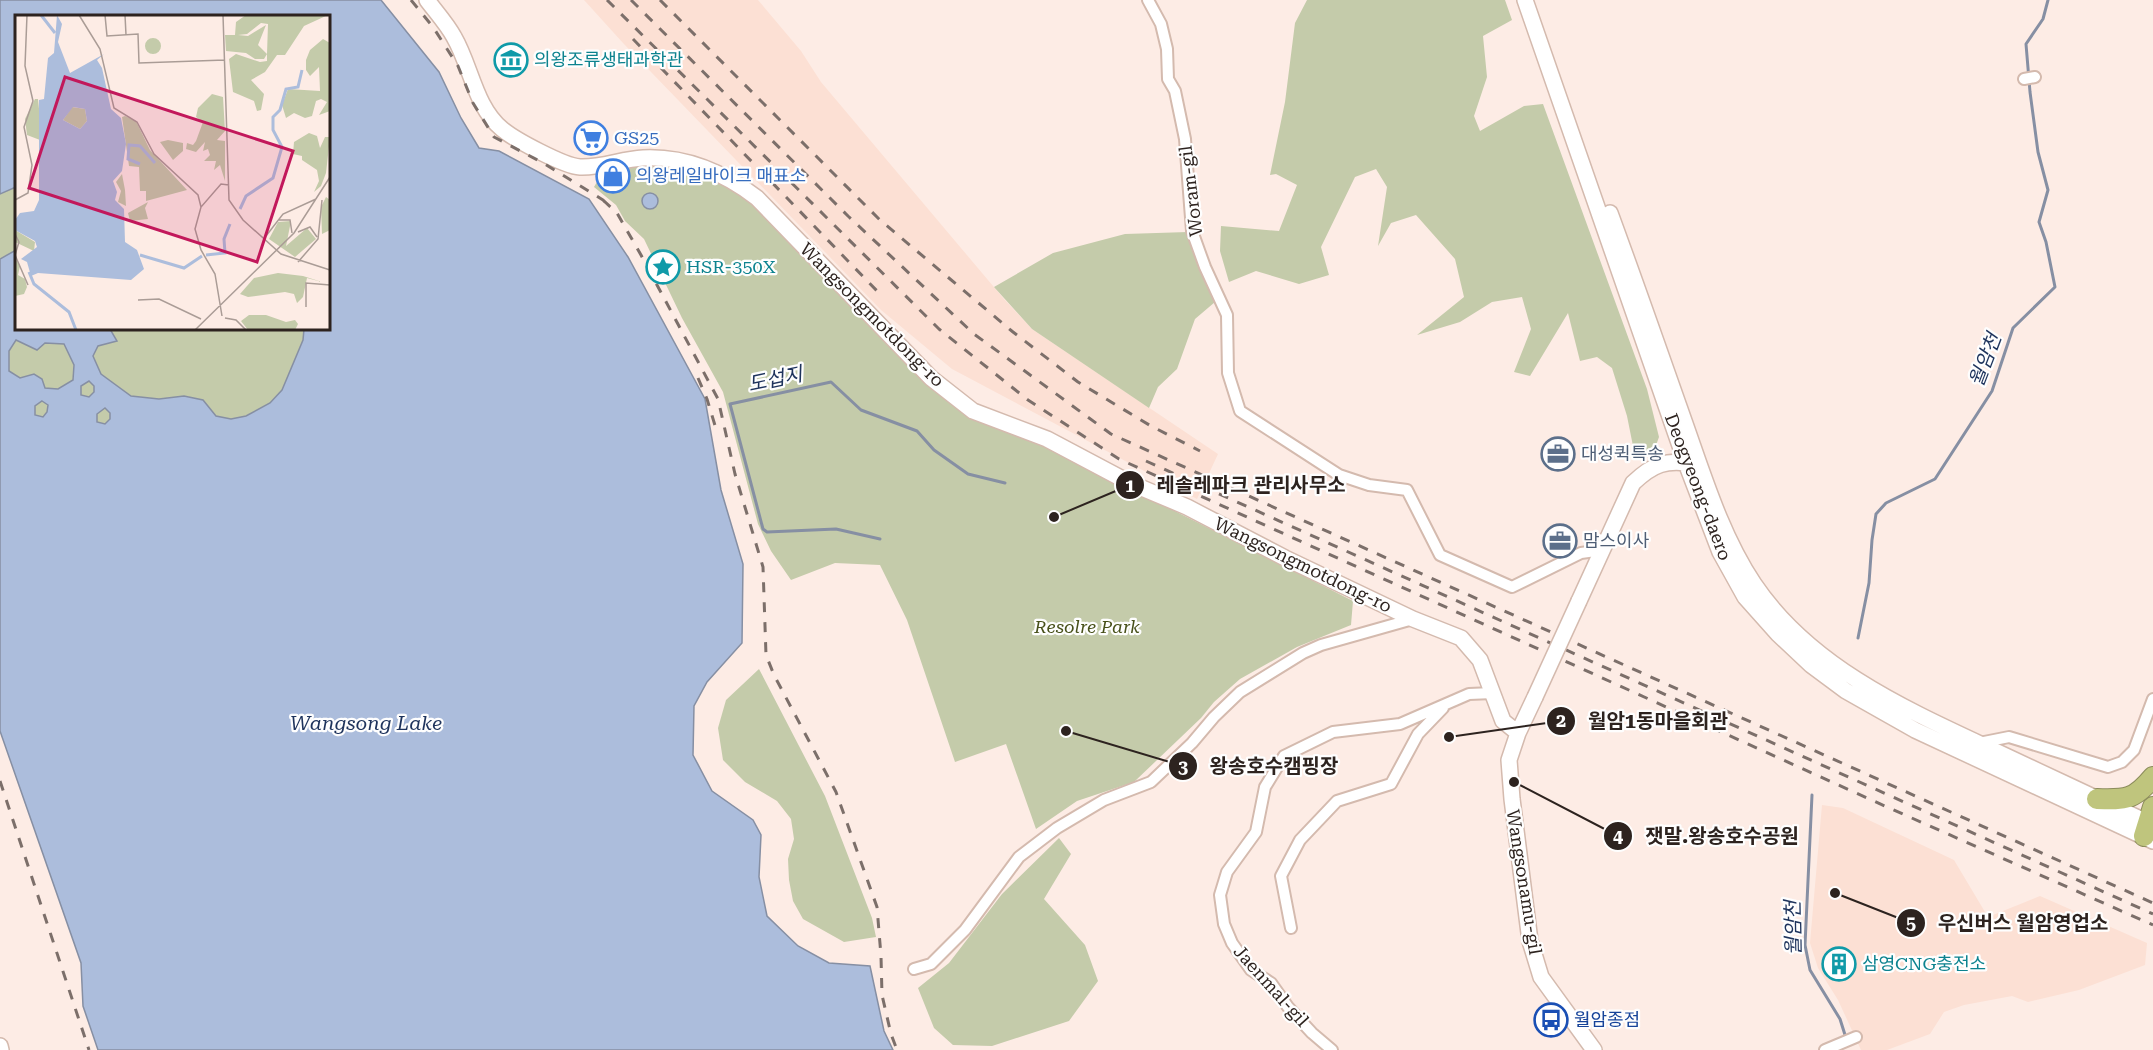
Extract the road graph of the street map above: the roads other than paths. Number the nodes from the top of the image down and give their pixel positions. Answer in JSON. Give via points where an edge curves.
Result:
{"nodes":[{"id":1,"x":427,"y":0,"type":"edge"},
{"id":2,"x":1148,"y":0,"type":"edge"},
{"id":3,"x":1525,"y":0,"type":"edge"},
{"id":4,"x":1535,"y":0,"type":"edge"},
{"id":5,"x":2035,"y":77,"type":"dead end"},
{"id":6,"x":2024,"y":79,"type":"dead end"},
{"id":7,"x":1693,"y":464,"type":"junction"},
{"id":8,"x":1603,"y":550,"type":"junction"},
{"id":9,"x":1413,"y":619,"type":"junction"},
{"id":10,"x":1493,"y":693,"type":"junction"},
{"id":11,"x":2153,"y":699,"type":"edge"},
{"id":12,"x":1448,"y":704,"type":"junction"},
{"id":13,"x":1518,"y":733,"type":"junction"},
{"id":14,"x":1979,"y":744,"type":"junction"},
{"id":15,"x":2153,"y":777,"type":"edge"},
{"id":16,"x":2097,"y":799,"type":"junction"},
{"id":17,"x":2150,"y":826,"type":"edge"},
{"id":18,"x":1291,"y":928,"type":"dead end"},
{"id":19,"x":914,"y":969,"type":"dead end"},
{"id":20,"x":1856,"y":1037,"type":"dead end"},
{"id":21,"x":1332,"y":1050,"type":"edge"},
{"id":22,"x":1594,"y":1050,"type":"edge"},
{"id":23,"x":1825,"y":1050,"type":"edge"}],
"edges":[{"from":1,"to":9,"type":"street","name":"Wangsongmotdong-ro","via":[[455,37],[489,115],[502,130],[543,154],[578,167],[643,158],[684,161],[721,174],[757,198],[931,378],[973,411],[1047,439]]},
{"from":2,"to":8,"type":"street","name":"Woram-gil","via":[[1161,24],[1168,79],[1175,91],[1185,139],[1192,231],[1227,315],[1228,372],[1240,411],[1339,475],[1369,485],[1407,490],[1440,555],[1512,587],[1581,553]]},
{"from":3,"to":7,"type":"street","name":"Deogyeong-daero"},
{"from":4,"to":7,"type":"street","name":"Deogyeong-daero"},
{"from":5,"to":6,"type":"street"},
{"from":7,"to":8,"type":"street","via":[[1668,462],[1647,470],[1633,483]]},
{"from":7,"to":14,"type":"street","name":"Deogyeong-daero","via":[[1732,547],[1755,585],[1785,622],[1853,679]]},
{"from":7,"to":17,"type":"street","name":"Deogyeong-daero","via":[[1720,552],[1745,597],[1811,665],[1846,691],[1915,730]]},
{"from":8,"to":13,"type":"street","bridge":true},
{"from":9,"to":10,"type":"street","name":"Wangsongmotdong-ro","via":[[1461,638],[1480,660]]},
{"from":9,"to":19,"type":"street","name":"Wangsongmotdong-ro","via":[[1303,653],[1240,693],[1151,782],[1104,801],[1057,828],[1019,857],[965,930],[931,964]]},
{"from":10,"to":12,"type":"street","name":"Jaenmal-gil","via":[[1469,694]]},
{"from":10,"to":13,"type":"street","name":"Wangsongmotdong-ro","via":[[1503,721]]},
{"from":11,"to":14,"type":"street","via":[[2133,750],[2122,762],[2108,767],[2009,737]]},
{"from":12,"to":18,"type":"street","via":[[1419,734],[1391,783],[1336,801],[1300,840],[1281,876]]},
{"from":12,"to":21,"type":"street","name":"Jaenmal-gil","via":[[1400,724],[1333,732],[1284,756],[1265,787],[1256,832],[1227,872],[1220,895],[1224,924],[1232,943],[1251,970],[1271,983],[1288,1007]]},
{"from":13,"to":22,"type":"street","name":"Wangsonamu-gil","via":[[1509,760],[1510,787],[1530,940],[1541,977]]},
{"from":14,"to":16,"type":"street","name":"Deogyeong-daero"},
{"from":15,"to":16,"type":"highway","via":[[2143,789],[2124,800]]},
{"from":16,"to":17,"type":"street","name":"Deogyeong-daero"},
{"from":20,"to":23,"type":"street"}]}
